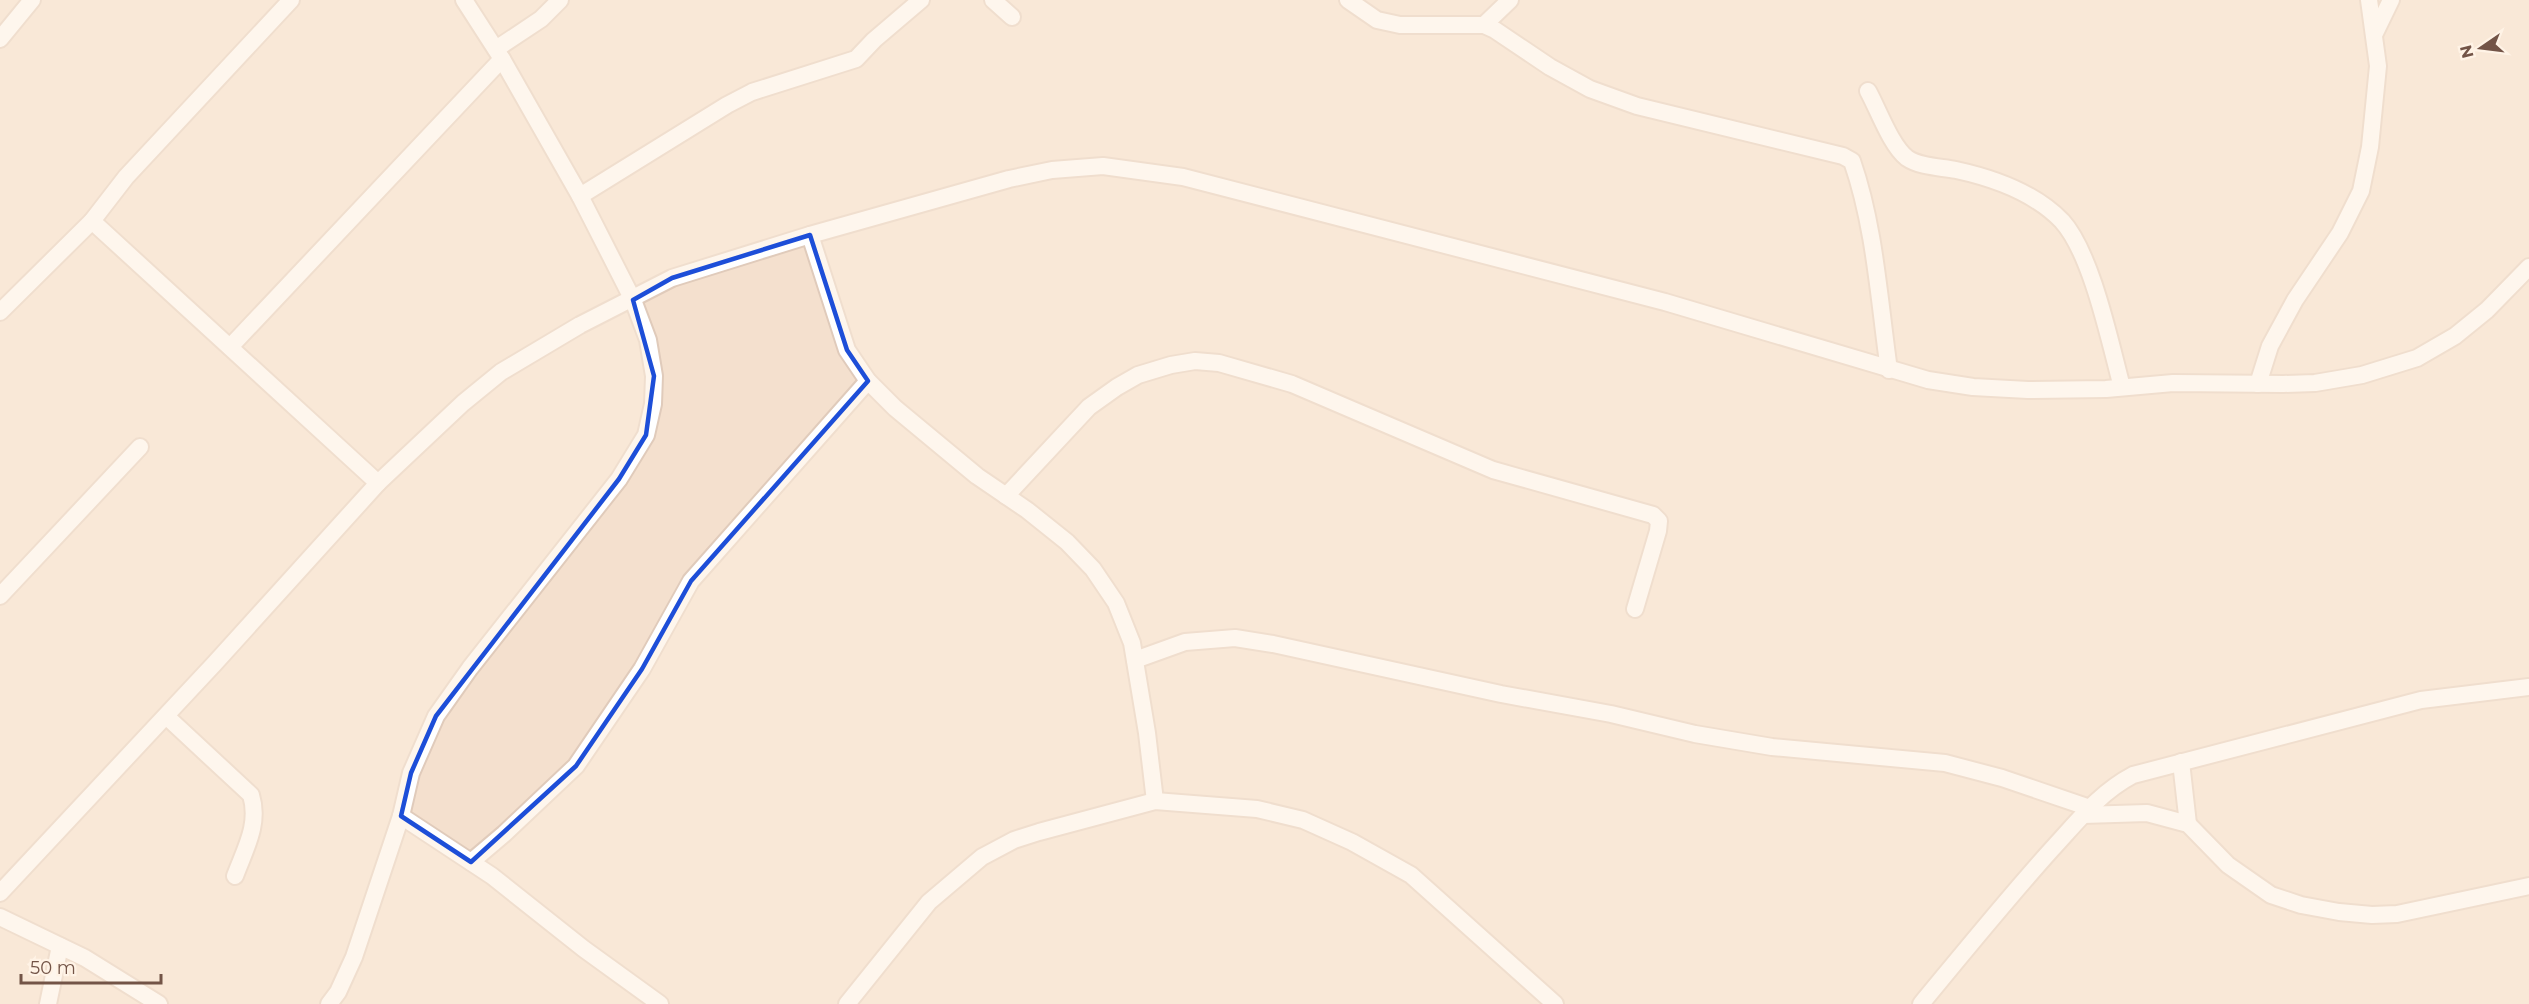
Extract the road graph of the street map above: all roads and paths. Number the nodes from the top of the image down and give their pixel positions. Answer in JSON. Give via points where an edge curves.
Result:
{"nodes":[{"id":1,"x":32,"y":0,"type":"edge"},
{"id":2,"x":291,"y":0,"type":"edge"},
{"id":3,"x":464,"y":0,"type":"edge"},
{"id":4,"x":560,"y":0,"type":"edge"},
{"id":5,"x":921,"y":0,"type":"edge"},
{"id":6,"x":993,"y":0,"type":"edge"},
{"id":7,"x":1348,"y":0,"type":"edge"},
{"id":8,"x":1510,"y":0,"type":"edge"},
{"id":9,"x":2369,"y":0,"type":"edge"},
{"id":10,"x":2391,"y":0,"type":"edge"},
{"id":11,"x":1011,"y":18,"type":"dead end"},
{"id":12,"x":1484,"y":25,"type":"junction"},
{"id":13,"x":2375,"y":33,"type":"junction"},
{"id":14,"x":0,"y":39,"type":"edge"},
{"id":15,"x":499,"y":54,"type":"junction"},
{"id":16,"x":1868,"y":91,"type":"dead end"},
{"id":17,"x":580,"y":196,"type":"junction"},
{"id":18,"x":92,"y":221,"type":"junction"},
{"id":19,"x":810,"y":235,"type":"junction"},
{"id":20,"x":2529,"y":267,"type":"edge"},
{"id":21,"x":633,"y":300,"type":"junction"},
{"id":22,"x":0,"y":312,"type":"edge"},
{"id":23,"x":230,"y":347,"type":"junction"},
{"id":24,"x":1889,"y":369,"type":"junction"},
{"id":25,"x":868,"y":381,"type":"junction"},
{"id":26,"x":2258,"y":384,"type":"junction"},
{"id":27,"x":2122,"y":387,"type":"junction"},
{"id":28,"x":140,"y":447,"type":"dead end"},
{"id":29,"x":378,"y":483,"type":"junction"},
{"id":30,"x":1006,"y":496,"type":"junction"},
{"id":31,"x":0,"y":596,"type":"edge"},
{"id":32,"x":1635,"y":609,"type":"dead end"},
{"id":33,"x":1135,"y":660,"type":"junction"},
{"id":34,"x":2529,"y":687,"type":"edge"},
{"id":35,"x":166,"y":716,"type":"junction"},
{"id":36,"x":2181,"y":762,"type":"junction"},
{"id":37,"x":1155,"y":801,"type":"junction"},
{"id":38,"x":2086,"y":812,"type":"junction"},
{"id":39,"x":401,"y":816,"type":"junction"},
{"id":40,"x":2188,"y":824,"type":"junction"},
{"id":41,"x":471,"y":862,"type":"junction"},
{"id":42,"x":235,"y":876,"type":"dead end"},
{"id":43,"x":2529,"y":886,"type":"edge"},
{"id":44,"x":0,"y":893,"type":"edge"},
{"id":45,"x":0,"y":917,"type":"edge"},
{"id":46,"x":60,"y":946,"type":"junction"},
{"id":47,"x":48,"y":1004,"type":"edge"},
{"id":48,"x":159,"y":1004,"type":"edge"},
{"id":49,"x":329,"y":1004,"type":"edge"},
{"id":50,"x":660,"y":1004,"type":"edge"},
{"id":51,"x":847,"y":1004,"type":"edge"},
{"id":52,"x":1555,"y":1004,"type":"edge"},
{"id":53,"x":1921,"y":1004,"type":"edge"}],
"edges":[{"from":1,"to":14,"type":"street"},
{"from":2,"to":18,"type":"street","via":[[126,177]]},
{"from":3,"to":15,"type":"street"},
{"from":4,"to":15,"type":"street"},
{"from":5,"to":17,"type":"street","via":[[856,59],[752,92]]},
{"from":6,"to":11,"type":"street"},
{"from":7,"to":12,"type":"street","via":[[1377,20],[1400,25]]},
{"from":8,"to":12,"type":"street"},
{"from":9,"to":13,"type":"street"},
{"from":10,"to":13,"type":"street"},
{"from":12,"to":24,"type":"street","via":[[1590,89],[1637,106],[1852,161],[1870,231]]},
{"from":13,"to":26,"type":"street","via":[[2376,109],[2361,191],[2340,233],[2270,346]]},
{"from":15,"to":17,"type":"street"},
{"from":15,"to":23,"type":"street"},
{"from":16,"to":27,"type":"street","via":[[1908,158],[1999,183],[2037,201],[2061,220],[2084,260]]},
{"from":17,"to":21,"type":"street"},
{"from":18,"to":22,"type":"street"},
{"from":18,"to":23,"type":"street"},
{"from":19,"to":21,"type":"street","via":[[672,278]]},
{"from":19,"to":24,"type":"street","via":[[1009,179],[1052,170],[1103,166],[1183,177],[1665,302]]},
{"from":19,"to":25,"type":"street","via":[[847,351]]},
{"from":20,"to":26,"type":"street","via":[[2455,336],[2417,358],[2315,383]]},
{"from":21,"to":29,"type":"street","via":[[580,325],[501,372]]},
{"from":21,"to":39,"type":"street","via":[[648,340],[654,376],[646,435],[619,479],[436,716],[411,773]]},
{"from":23,"to":29,"type":"street"},
{"from":24,"to":27,"type":"street","via":[[1973,387]]},
{"from":25,"to":30,"type":"street","via":[[913,423]]},
{"from":25,"to":41,"type":"street","via":[[691,582],[642,669],[576,766]]},
{"from":26,"to":27,"type":"street"},
{"from":28,"to":31,"type":"street"},
{"from":29,"to":35,"type":"street"},
{"from":30,"to":32,"type":"street","via":[[1089,407],[1117,387],[1138,375],[1171,365],[1219,363],[1292,384],[1493,470],[1653,514],[1659,521],[1658,531]]},
{"from":30,"to":33,"type":"street","via":[[1067,542],[1093,569],[1116,603]]},
{"from":33,"to":37,"type":"street"},
{"from":33,"to":38,"type":"street","via":[[1185,642],[1235,638],[1273,644],[1695,734],[1772,747],[1945,763],[2002,778]]},
{"from":34,"to":36,"type":"street","via":[[2421,700]]},
{"from":35,"to":42,"type":"street","via":[[251,795],[254,823]]},
{"from":35,"to":44,"type":"street"},
{"from":36,"to":38,"type":"street","via":[[2133,775],[2112,787]]},
{"from":36,"to":40,"type":"street"},
{"from":37,"to":51,"type":"street","via":[[1014,840],[982,858],[929,902]]},
{"from":37,"to":52,"type":"street","via":[[1257,809],[1303,820],[1352,842],[1412,875]]},
{"from":38,"to":40,"type":"street","via":[[2147,813]]},
{"from":38,"to":53,"type":"street"},
{"from":39,"to":41,"type":"street"},
{"from":39,"to":49,"type":"street","via":[[354,957]]},
{"from":40,"to":43,"type":"street","via":[[2228,865],[2271,895],[2339,912],[2397,914]]},
{"from":41,"to":50,"type":"street"},
{"from":45,"to":46,"type":"street"},
{"from":46,"to":47,"type":"street"},
{"from":46,"to":48,"type":"street"}]}
